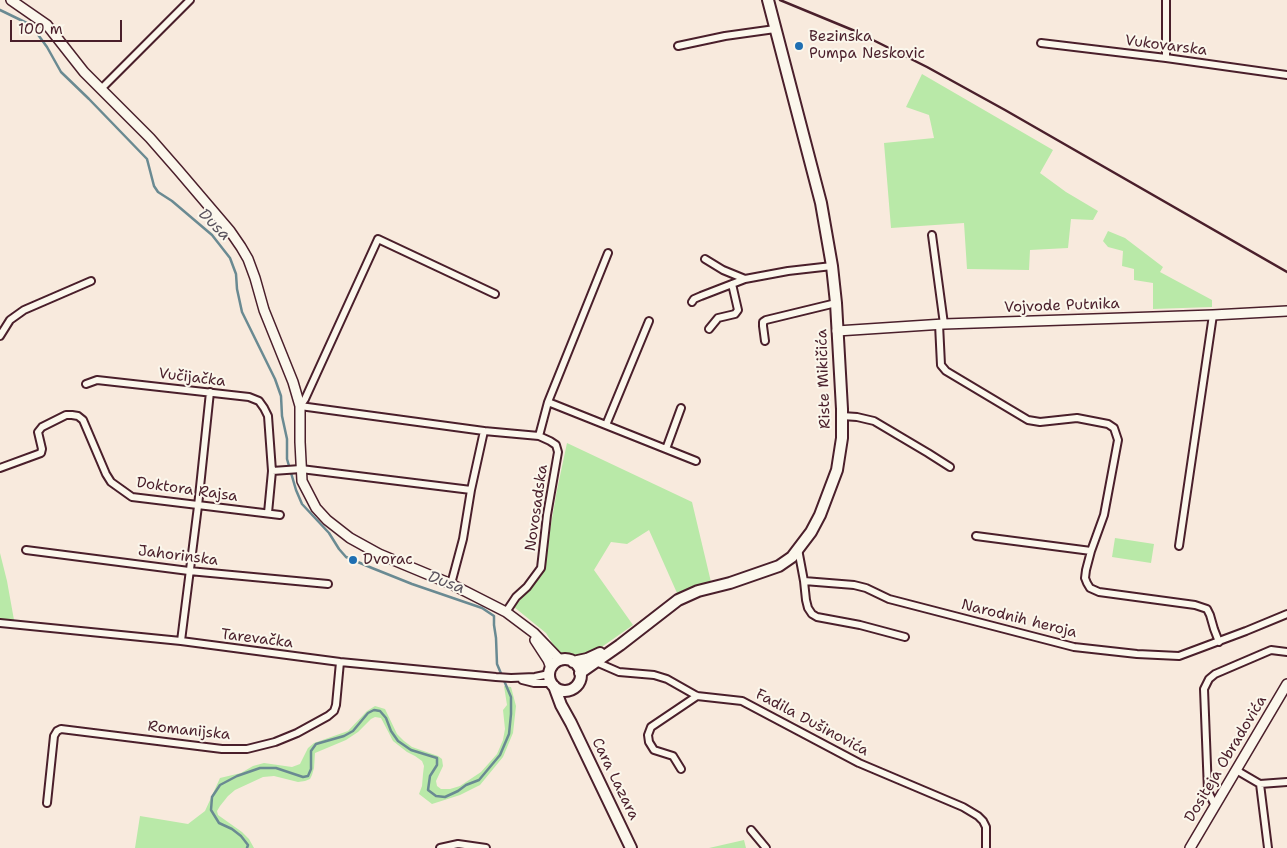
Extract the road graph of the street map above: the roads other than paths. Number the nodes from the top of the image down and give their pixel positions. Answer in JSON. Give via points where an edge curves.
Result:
{"nodes":[{"id":1,"x":11,"y":0,"type":"edge"},
{"id":2,"x":190,"y":0,"type":"edge"},
{"id":3,"x":768,"y":0,"type":"edge"},
{"id":4,"x":1166,"y":0,"type":"edge"},
{"id":5,"x":775,"y":29,"type":"junction"},
{"id":6,"x":1041,"y":43,"type":"dead end"},
{"id":7,"x":678,"y":46,"type":"dead end"},
{"id":8,"x":1166,"y":58,"type":"junction"},
{"id":9,"x":1287,"y":75,"type":"edge"},
{"id":10,"x":101,"y":89,"type":"junction"},
{"id":11,"x":932,"y":235,"type":"dead end"},
{"id":12,"x":608,"y":253,"type":"dead end"},
{"id":13,"x":705,"y":259,"type":"dead end"},
{"id":14,"x":832,"y":266,"type":"junction"},
{"id":15,"x":746,"y":279,"type":"junction"},
{"id":16,"x":91,"y":281,"type":"dead end"},
{"id":17,"x":732,"y":284,"type":"junction"},
{"id":18,"x":495,"y":294,"type":"dead end"},
{"id":19,"x":692,"y":302,"type":"dead end"},
{"id":20,"x":836,"y":303,"type":"junction"},
{"id":21,"x":1287,"y":311,"type":"edge"},
{"id":22,"x":1213,"y":315,"type":"junction"},
{"id":23,"x":649,"y":321,"type":"dead end"},
{"id":24,"x":942,"y":324,"type":"junction"},
{"id":25,"x":709,"y":329,"type":"dead end"},
{"id":26,"x":837,"y":331,"type":"junction"},
{"id":27,"x":0,"y":336,"type":"edge"},
{"id":28,"x":765,"y":342,"type":"dead end"},
{"id":29,"x":86,"y":384,"type":"dead end"},
{"id":30,"x":210,"y":392,"type":"junction"},
{"id":31,"x":548,"y":402,"type":"junction"},
{"id":32,"x":300,"y":406,"type":"junction"},
{"id":33,"x":681,"y":408,"type":"dead end"},
{"id":34,"x":842,"y":416,"type":"junction"},
{"id":35,"x":606,"y":425,"type":"junction"},
{"id":36,"x":484,"y":431,"type":"junction"},
{"id":37,"x":539,"y":436,"type":"junction"},
{"id":38,"x":666,"y":449,"type":"junction"},
{"id":39,"x":696,"y":461,"type":"dead end"},
{"id":40,"x":0,"y":468,"type":"edge"},
{"id":41,"x":950,"y":468,"type":"dead end"},
{"id":42,"x":298,"y":470,"type":"junction"},
{"id":43,"x":276,"y":471,"type":"junction"},
{"id":44,"x":472,"y":490,"type":"junction"},
{"id":45,"x":198,"y":506,"type":"junction"},
{"id":46,"x":268,"y":513,"type":"junction"},
{"id":47,"x":280,"y":515,"type":"dead end"},
{"id":48,"x":976,"y":536,"type":"dead end"},
{"id":49,"x":1179,"y":546,"type":"dead end"},
{"id":50,"x":798,"y":549,"type":"junction"},
{"id":51,"x":26,"y":550,"type":"dead end"},
{"id":52,"x":1091,"y":551,"type":"junction"},
{"id":53,"x":189,"y":571,"type":"junction"},
{"id":54,"x":804,"y":581,"type":"junction"},
{"id":55,"x":328,"y":584,"type":"dead end"},
{"id":56,"x":451,"y":584,"type":"junction"},
{"id":57,"x":506,"y":612,"type":"junction"},
{"id":58,"x":1287,"y":614,"type":"edge"},
{"id":59,"x":0,"y":622,"type":"edge"},
{"id":60,"x":525,"y":626,"type":"junction"},
{"id":61,"x":905,"y":637,"type":"dead end"},
{"id":62,"x":181,"y":641,"type":"junction"},
{"id":63,"x":1219,"y":642,"type":"junction"},
{"id":64,"x":620,"y":644,"type":"junction"},
{"id":65,"x":1287,"y":652,"type":"edge"},
{"id":66,"x":560,"y":660,"type":"junction"},
{"id":67,"x":340,"y":662,"type":"junction"},
{"id":68,"x":573,"y":662,"type":"junction"},
{"id":69,"x":596,"y":662,"type":"junction"},
{"id":70,"x":580,"y":672,"type":"junction"},
{"id":71,"x":551,"y":678,"type":"junction"},
{"id":72,"x":1287,"y":684,"type":"edge"},
{"id":73,"x":571,"y":690,"type":"junction"},
{"id":74,"x":697,"y":696,"type":"junction"},
{"id":75,"x":571,"y":723,"type":"junction"},
{"id":76,"x":680,"y":769,"type":"dead end"},
{"id":77,"x":1236,"y":770,"type":"junction"},
{"id":78,"x":1287,"y":782,"type":"edge"},
{"id":79,"x":1260,"y":784,"type":"junction"},
{"id":80,"x":47,"y":803,"type":"dead end"},
{"id":81,"x":1215,"y":806,"type":"junction"},
{"id":82,"x":751,"y":830,"type":"dead end"},
{"id":83,"x":440,"y":848,"type":"edge"},
{"id":84,"x":486,"y":848,"type":"edge"},
{"id":85,"x":631,"y":848,"type":"edge"},
{"id":86,"x":766,"y":848,"type":"edge"},
{"id":87,"x":986,"y":848,"type":"edge"},
{"id":88,"x":1190,"y":848,"type":"edge"},
{"id":89,"x":1268,"y":848,"type":"edge"}],
"edges":[{"from":1,"to":10,"type":"main road","via":[[47,25]]},
{"from":2,"to":10,"type":"street"},
{"from":3,"to":5,"type":"main road","name":"Riste Mikičića"},
{"from":4,"to":8,"type":"street"},
{"from":5,"to":7,"type":"street"},
{"from":5,"to":14,"type":"main road","name":"Riste Mikičića","via":[[821,203]]},
{"from":6,"to":8,"type":"street","name":"Vukovarska"},
{"from":8,"to":9,"type":"street","name":"Vukovarska"},
{"from":10,"to":32,"type":"main road","via":[[150,138],[241,247]]},
{"from":11,"to":24,"type":"street"},
{"from":12,"to":31,"type":"street"},
{"from":13,"to":15,"type":"street"},
{"from":14,"to":15,"type":"street"},
{"from":14,"to":20,"type":"main road","name":"Riste Mikičića"},
{"from":15,"to":17,"type":"street"},
{"from":16,"to":27,"type":"street","via":[[24,310],[10,320]]},
{"from":17,"to":19,"type":"street"},
{"from":17,"to":25,"type":"street","via":[[738,310],[735,314],[718,318]]},
{"from":18,"to":32,"type":"street","via":[[378,239]]},
{"from":20,"to":26,"type":"main road","name":"Riste Mikičića"},
{"from":20,"to":28,"type":"street","via":[[766,320],[763,322]]},
{"from":21,"to":22,"type":"main road","name":"Vojvode Putnika"},
{"from":22,"to":24,"type":"main road","name":"Vojvode Putnika"},
{"from":22,"to":49,"type":"street"},
{"from":23,"to":35,"type":"street"},
{"from":24,"to":26,"type":"main road","name":"Vojvode Putnika"},
{"from":24,"to":52,"type":"street","via":[[941,365],[946,371],[1028,420],[1077,418],[1114,428],[1118,440],[1111,478],[1104,515]]},
{"from":26,"to":34,"type":"main road","name":"Riste Mikičića"},
{"from":29,"to":30,"type":"street","name":"Vučijačka","via":[[97,380]]},
{"from":30,"to":43,"type":"street","name":"Vučijačka","via":[[259,401],[268,416]]},
{"from":30,"to":45,"type":"street"},
{"from":31,"to":35,"type":"street"},
{"from":31,"to":37,"type":"street"},
{"from":32,"to":36,"type":"street"},
{"from":32,"to":42,"type":"main road"},
{"from":33,"to":38,"type":"street"},
{"from":34,"to":41,"type":"street","via":[[874,422]]},
{"from":34,"to":50,"type":"main road","name":"Riste Mikičića","via":[[837,470],[820,515]]},
{"from":35,"to":38,"type":"street"},
{"from":36,"to":37,"type":"street"},
{"from":36,"to":44,"type":"street"},
{"from":37,"to":57,"type":"street","name":"Novosadska","via":[[556,445],[558,452],[546,515],[541,568]]},
{"from":38,"to":39,"type":"street"},
{"from":40,"to":45,"type":"street","name":"Doktora Rajsa","via":[[41,453],[38,432],[42,427],[72,415],[83,420],[106,474],[118,488],[132,497]]},
{"from":42,"to":43,"type":"street"},
{"from":42,"to":44,"type":"street"},
{"from":42,"to":56,"type":"main road","via":[[316,508],[350,538]]},
{"from":43,"to":46,"type":"street"},
{"from":44,"to":56,"type":"street"},
{"from":45,"to":46,"type":"street","name":"Doktora Rajsa"},
{"from":45,"to":53,"type":"street"},
{"from":46,"to":47,"type":"street","name":"Doktora Rajsa"},
{"from":48,"to":52,"type":"street"},
{"from":50,"to":54,"type":"street"},
{"from":50,"to":64,"type":"main road","name":"Riste Mikičića","via":[[779,566],[678,600]]},
{"from":51,"to":53,"type":"street","name":"Jahorinska"},
{"from":52,"to":63,"type":"street","via":[[1085,578],[1090,588],[1207,609]]},
{"from":53,"to":55,"type":"street","name":"Jahorinska"},
{"from":53,"to":62,"type":"street"},
{"from":54,"to":61,"type":"street","via":[[808,608],[817,617]]},
{"from":54,"to":63,"type":"street","name":"Narodnih heroja","via":[[854,585],[889,600],[1074,646],[1179,656]]},
{"from":56,"to":57,"type":"main road"},
{"from":57,"to":60,"type":"main road"},
{"from":58,"to":63,"type":"street","name":"Narodnih heroja"},
{"from":59,"to":62,"type":"street","name":"Tarevačka"},
{"from":60,"to":66,"type":"main road"},
{"from":60,"to":71,"type":"main road","via":[[544,653]]},
{"from":62,"to":67,"type":"street","name":"Tarevačka"},
{"from":64,"to":68,"type":"main road","name":"Riste Mikičića"},
{"from":64,"to":69,"type":"main road","name":"Riste Mikičića"},
{"from":65,"to":81,"type":"street","via":[[1271,650],[1215,674],[1204,689],[1208,791]]},
{"from":66,"to":68,"type":"main road"},
{"from":66,"to":71,"type":"main road","via":[[553,664]]},
{"from":67,"to":71,"type":"street","name":"Tarevačka","via":[[507,678]]},
{"from":67,"to":80,"type":"street","name":"Romanijska","via":[[334,712],[297,733],[247,749],[57,731]]},
{"from":68,"to":70,"type":"main road"},
{"from":69,"to":70,"type":"main road","name":"Riste Mikičića"},
{"from":69,"to":74,"type":"street","name":"Fadila Dušinovića","via":[[619,672],[654,674]]},
{"from":70,"to":73,"type":"main road","via":[[578,683]]},
{"from":71,"to":73,"type":"main road","via":[[562,690]]},
{"from":71,"to":75,"type":"main road","name":"Cara Lazara"},
{"from":72,"to":77,"type":"main road","name":"Dositeja Obradovića"},
{"from":73,"to":75,"type":"main road","name":"Cara Lazara","via":[[567,703]]},
{"from":74,"to":76,"type":"street","via":[[651,727],[648,735],[654,750],[673,756]]},
{"from":74,"to":87,"type":"street","name":"Fadila Dušinovića","via":[[742,701],[859,763],[963,807],[983,821]]},
{"from":75,"to":85,"type":"main road","name":"Cara Lazara"},
{"from":77,"to":79,"type":"street"},
{"from":77,"to":81,"type":"main road","name":"Dositeja Obradovića"},
{"from":78,"to":79,"type":"street"},
{"from":79,"to":89,"type":"street"},
{"from":81,"to":88,"type":"main road","name":"Dositeja Obradovića"},
{"from":82,"to":86,"type":"street"},
{"from":83,"to":84,"type":"street","via":[[458,844]]}]}
